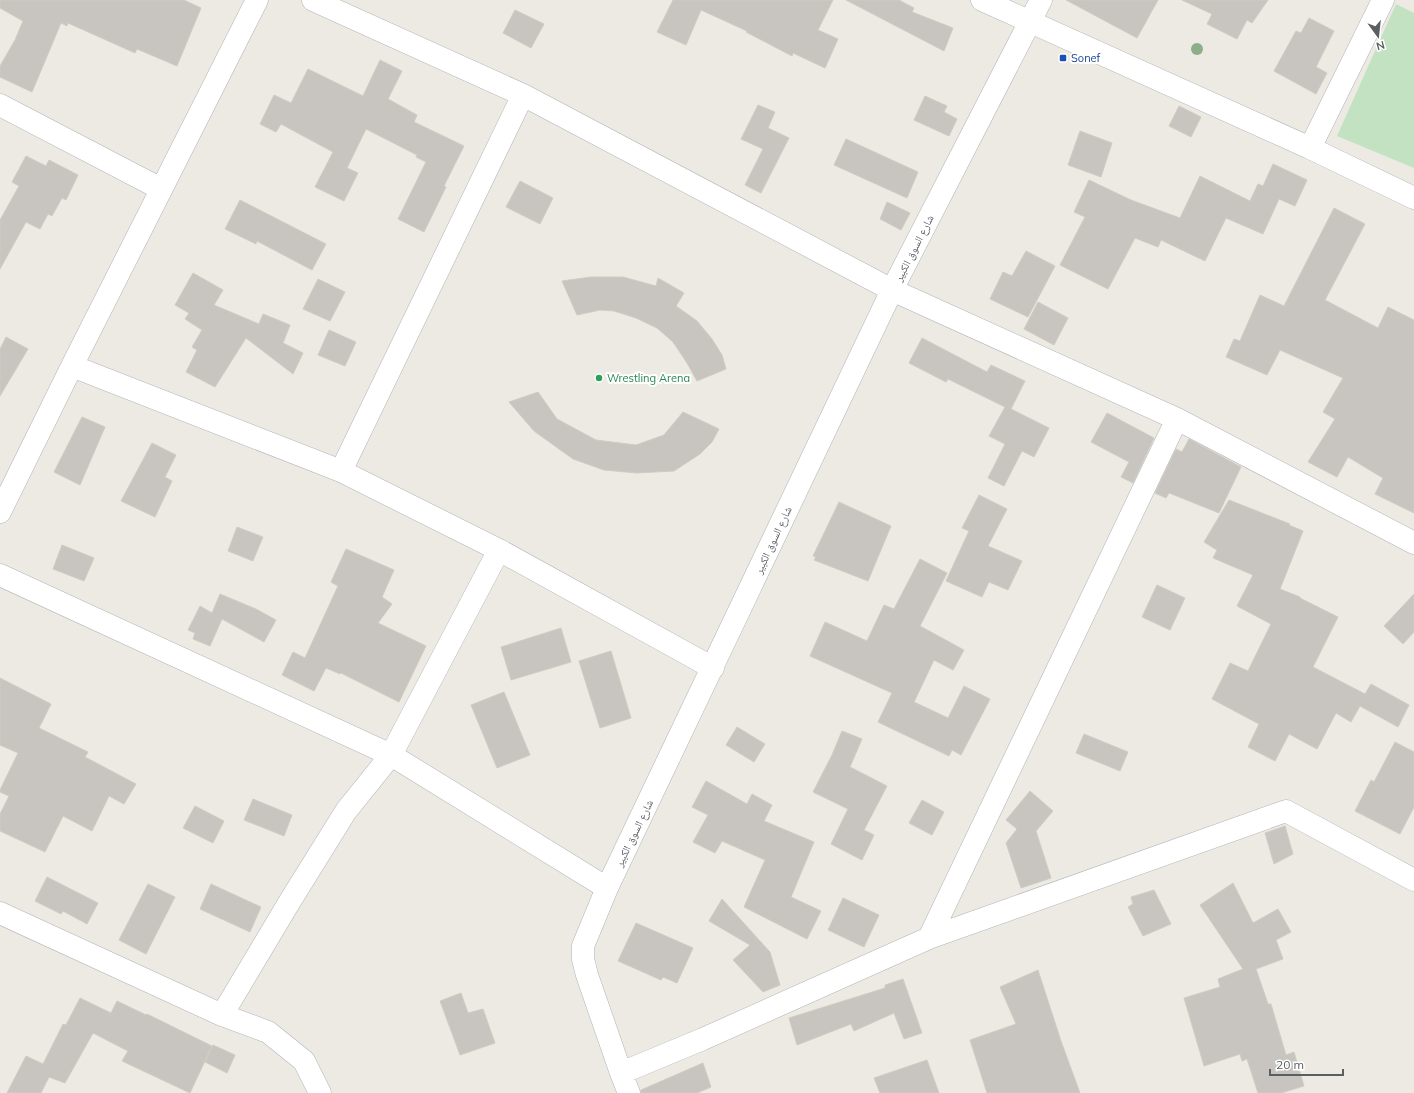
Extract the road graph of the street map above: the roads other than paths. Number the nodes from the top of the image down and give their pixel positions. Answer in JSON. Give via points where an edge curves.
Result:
{"nodes":[{"id":1,"x":257,"y":0,"type":"edge"},
{"id":2,"x":314,"y":0,"type":"edge"},
{"id":3,"x":982,"y":0,"type":"edge"},
{"id":4,"x":1041,"y":0,"type":"edge"},
{"id":5,"x":1383,"y":0,"type":"edge"},
{"id":6,"x":1031,"y":22,"type":"junction"},
{"id":7,"x":523,"y":95,"type":"junction"},
{"id":8,"x":0,"y":105,"type":"edge"},
{"id":9,"x":1310,"y":148,"type":"junction"},
{"id":10,"x":162,"y":189,"type":"junction"},
{"id":11,"x":1414,"y":198,"type":"edge"},
{"id":12,"x":892,"y":290,"type":"junction"},
{"id":13,"x":72,"y":366,"type":"junction"},
{"id":14,"x":1177,"y":419,"type":"junction"},
{"id":15,"x":341,"y":471,"type":"junction"},
{"id":16,"x":0,"y":512,"type":"edge"},
{"id":17,"x":1414,"y":543,"type":"edge"},
{"id":18,"x":499,"y":550,"type":"junction"},
{"id":19,"x":0,"y":575,"type":"edge"},
{"id":20,"x":712,"y":668,"type":"junction"},
{"id":21,"x":391,"y":755,"type":"junction"},
{"id":22,"x":1414,"y":880,"type":"edge"},
{"id":23,"x":607,"y":888,"type":"junction"},
{"id":24,"x":0,"y":913,"type":"edge"},
{"id":25,"x":929,"y":938,"type":"junction"},
{"id":26,"x":222,"y":1015,"type":"junction"},
{"id":27,"x":621,"y":1073,"type":"junction"},
{"id":28,"x":320,"y":1093,"type":"edge"},
{"id":29,"x":629,"y":1093,"type":"edge"}],
"edges":[{"from":1,"to":10,"type":"street"},
{"from":2,"to":7,"type":"street"},
{"from":3,"to":6,"type":"street"},
{"from":4,"to":6,"type":"street","name":"شارع السوق الكبير"},
{"from":5,"to":9,"type":"street"},
{"from":6,"to":9,"type":"street"},
{"from":6,"to":12,"type":"street","name":"شارع السوق الكبير"},
{"from":7,"to":12,"type":"street"},
{"from":7,"to":15,"type":"street"},
{"from":8,"to":10,"type":"street"},
{"from":9,"to":11,"type":"street"},
{"from":10,"to":13,"type":"street"},
{"from":12,"to":14,"type":"street"},
{"from":12,"to":20,"type":"street","name":"شارع السوق الكبير"},
{"from":13,"to":15,"type":"street"},
{"from":13,"to":16,"type":"street"},
{"from":14,"to":17,"type":"street"},
{"from":14,"to":25,"type":"street"},
{"from":15,"to":18,"type":"street"},
{"from":18,"to":20,"type":"street"},
{"from":18,"to":21,"type":"street"},
{"from":19,"to":21,"type":"street"},
{"from":20,"to":23,"type":"street","name":"شارع السوق الكبير"},
{"from":21,"to":23,"type":"street"},
{"from":21,"to":26,"type":"street","via":[[346,811]]},
{"from":22,"to":25,"type":"street","via":[[1286,811]]},
{"from":23,"to":27,"type":"street","name":"شارع السوق الكبير","via":[[583,946],[582,959]]},
{"from":24,"to":26,"type":"street"},
{"from":25,"to":27,"type":"street"},
{"from":26,"to":28,"type":"street","via":[[268,1032],[304,1061]]},
{"from":27,"to":29,"type":"street","name":"شارع السوق الكبير"}]}
